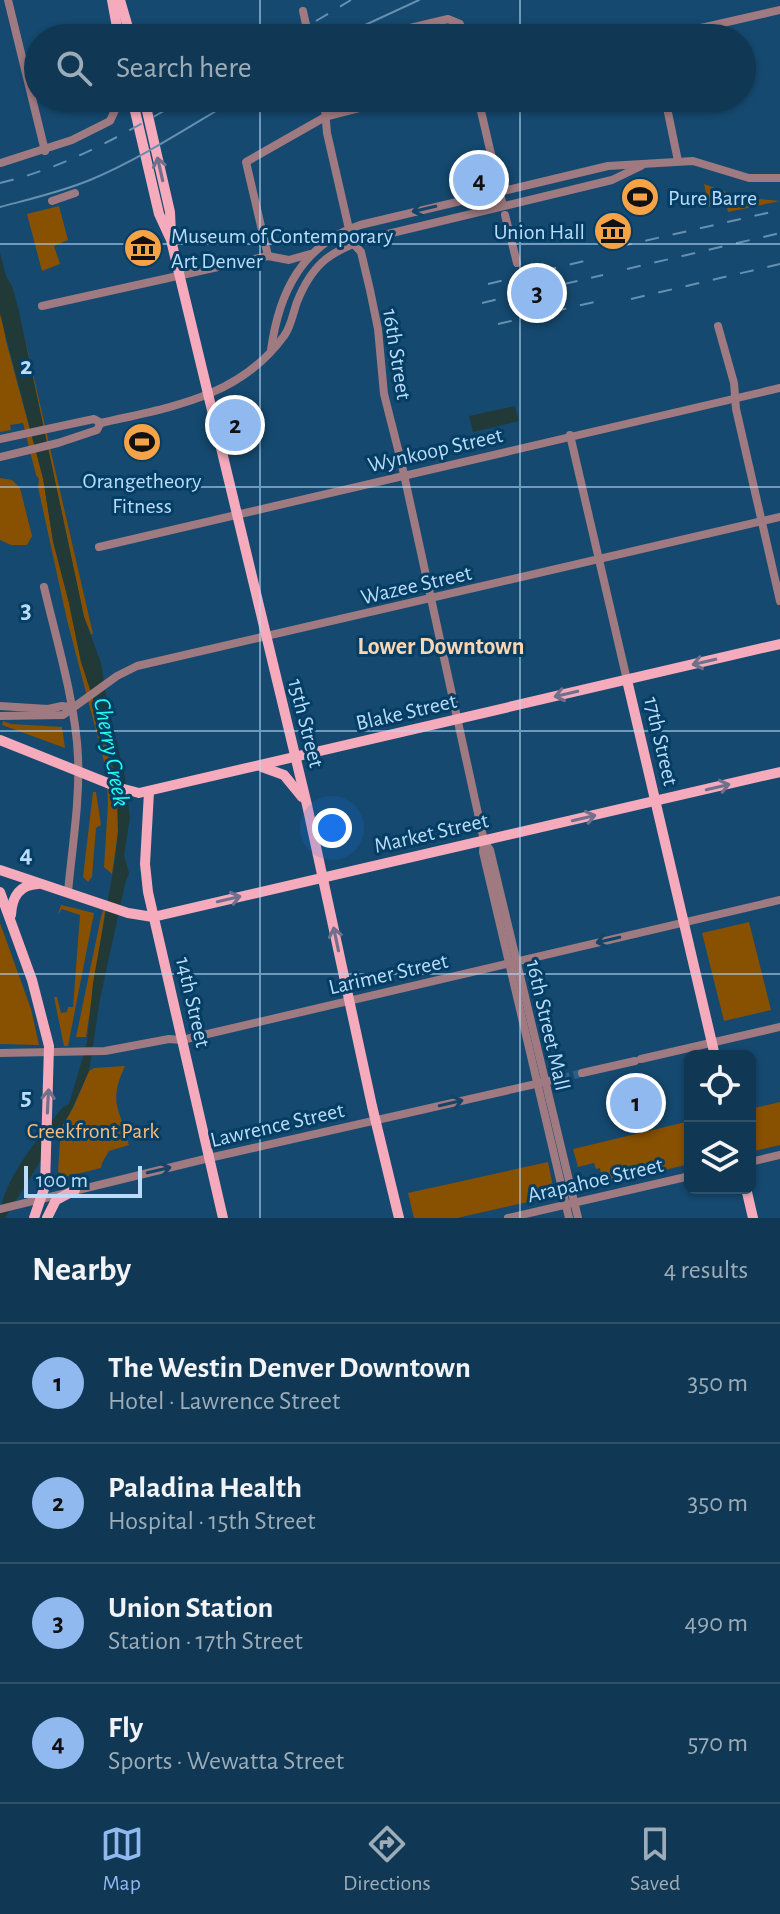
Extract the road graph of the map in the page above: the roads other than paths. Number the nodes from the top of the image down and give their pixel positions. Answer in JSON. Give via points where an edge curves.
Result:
{"nodes":[{"id":1,"x":8,"y":0,"type":"edge"},
{"id":2,"x":112,"y":0,"type":"edge"},
{"id":3,"x":120,"y":0,"type":"edge"},
{"id":4,"x":780,"y":10,"type":"edge"},
{"id":5,"x":303,"y":11,"type":"dead end"},
{"id":6,"x":116,"y":24,"type":"edge"},
{"id":7,"x":127,"y":24,"type":"edge"},
{"id":8,"x":306,"y":24,"type":"edge"},
{"id":9,"x":427,"y":24,"type":"edge"},
{"id":10,"x":460,"y":24,"type":"edge"},
{"id":11,"x":718,"y":24,"type":"edge"},
{"id":12,"x":24,"y":65,"type":"edge"},
{"id":13,"x":35,"y":112,"type":"edge"},
{"id":14,"x":114,"y":112,"type":"edge"},
{"id":15,"x":135,"y":112,"type":"edge"},
{"id":16,"x":147,"y":112,"type":"edge"},
{"id":17,"x":325,"y":112,"type":"edge"},
{"id":18,"x":327,"y":112,"type":"edge"},
{"id":19,"x":344,"y":112,"type":"edge"},
{"id":20,"x":481,"y":112,"type":"edge"},
{"id":21,"x":668,"y":112,"type":"edge"},
{"id":22,"x":325,"y":117,"type":"junction"},
{"id":23,"x":45,"y":151,"type":"junction"},
{"id":24,"x":678,"y":161,"type":"junction"},
{"id":25,"x":1,"y":163,"type":"edge"},
{"id":26,"x":641,"y":166,"type":"junction"},
{"id":27,"x":780,"y":178,"type":"edge"},
{"id":28,"x":500,"y":192,"type":"junction"},
{"id":29,"x":75,"y":193,"type":"dead end"},
{"id":30,"x":52,"y":201,"type":"dead end"},
{"id":31,"x":504,"y":210,"type":"junction"},
{"id":32,"x":349,"y":229,"type":"junction"},
{"id":33,"x":171,"y":240,"type":"junction"},
{"id":34,"x":353,"y":243,"type":"junction"},
{"id":35,"x":315,"y":250,"type":"junction"},
{"id":36,"x":272,"y":257,"type":"junction"},
{"id":37,"x":517,"y":263,"type":"dead end"},
{"id":38,"x":179,"y":276,"type":"junction"},
{"id":39,"x":291,"y":284,"type":"junction"},
{"id":40,"x":42,"y":306,"type":"dead end"},
{"id":41,"x":718,"y":326,"type":"dead end"},
{"id":42,"x":271,"y":351,"type":"junction"},
{"id":43,"x":780,"y":388,"type":"edge"},
{"id":44,"x":207,"y":396,"type":"junction"},
{"id":45,"x":734,"y":398,"type":"junction"},
{"id":46,"x":100,"y":424,"type":"junction"},
{"id":47,"x":570,"y":435,"type":"junction"},
{"id":48,"x":0,"y":439,"type":"edge"},
{"id":49,"x":0,"y":457,"type":"edge"},
{"id":50,"x":403,"y":477,"type":"junction"},
{"id":51,"x":236,"y":516,"type":"junction"},
{"id":52,"x":780,"y":517,"type":"edge"},
{"id":53,"x":762,"y":521,"type":"junction"},
{"id":54,"x":99,"y":547,"type":"dead end"},
{"id":55,"x":599,"y":559,"type":"junction"},
{"id":56,"x":44,"y":587,"type":"dead end"},
{"id":57,"x":431,"y":599,"type":"junction"},
{"id":58,"x":780,"y":601,"type":"edge"},
{"id":59,"x":265,"y":638,"type":"junction"},
{"id":60,"x":780,"y":644,"type":"edge"},
{"id":61,"x":627,"y":680,"type":"junction"},
{"id":62,"x":0,"y":706,"type":"edge"},
{"id":63,"x":71,"y":707,"type":"junction"},
{"id":64,"x":0,"y":716,"type":"edge"},
{"id":65,"x":457,"y":720,"type":"junction"},
{"id":66,"x":0,"y":740,"type":"edge"},
{"id":67,"x":295,"y":757,"type":"junction"},
{"id":68,"x":257,"y":766,"type":"junction"},
{"id":69,"x":78,"y":772,"type":"junction"},
{"id":70,"x":780,"y":772,"type":"edge"},
{"id":71,"x":143,"y":792,"type":"junction"},
{"id":72,"x":655,"y":801,"type":"junction"},
{"id":73,"x":307,"y":805,"type":"junction"},
{"id":74,"x":484,"y":841,"type":"junction"},
{"id":75,"x":0,"y":870,"type":"edge"},
{"id":76,"x":323,"y":878,"type":"junction"},
{"id":77,"x":43,"y":884,"type":"junction"},
{"id":78,"x":0,"y":892,"type":"edge"},
{"id":79,"x":68,"y":892,"type":"junction"},
{"id":80,"x":780,"y":900,"type":"edge"},
{"id":81,"x":153,"y":917,"type":"junction"},
{"id":82,"x":684,"y":922,"type":"junction"},
{"id":83,"x":12,"y":925,"type":"junction"},
{"id":84,"x":512,"y":962,"type":"junction"},
{"id":85,"x":349,"y":1000,"type":"junction"},
{"id":86,"x":780,"y":1027,"type":"edge"},
{"id":87,"x":182,"y":1040,"type":"junction"},
{"id":88,"x":712,"y":1043,"type":"junction"},
{"id":89,"x":714,"y":1050,"type":"edge"},
{"id":90,"x":50,"y":1052,"type":"junction"},
{"id":91,"x":0,"y":1053,"type":"edge"},
{"id":92,"x":582,"y":1073,"type":"tunnel mouth"},
{"id":93,"x":562,"y":1078,"type":"tunnel mouth"},
{"id":94,"x":540,"y":1083,"type":"junction"},
{"id":95,"x":375,"y":1120,"type":"junction"},
{"id":96,"x":780,"y":1155,"type":"edge"},
{"id":97,"x":209,"y":1158,"type":"junction"},
{"id":98,"x":756,"y":1161,"type":"edge"},
{"id":99,"x":684,"y":1177,"type":"edge"},
{"id":100,"x":75,"y":1190,"type":"junction"},
{"id":101,"x":43,"y":1194,"type":"junction"},
{"id":102,"x":747,"y":1194,"type":"edge"},
{"id":103,"x":570,"y":1204,"type":"junction"},
{"id":104,"x":0,"y":1209,"type":"edge"},
{"id":105,"x":34,"y":1218,"type":"edge"},
{"id":106,"x":47,"y":1218,"type":"edge"},
{"id":107,"x":223,"y":1218,"type":"edge"},
{"id":108,"x":399,"y":1218,"type":"edge"},
{"id":109,"x":508,"y":1218,"type":"edge"},
{"id":110,"x":569,"y":1218,"type":"edge"},
{"id":111,"x":578,"y":1218,"type":"edge"},
{"id":112,"x":753,"y":1218,"type":"edge"}],
"edges":[{"from":1,"to":12,"type":"street"},
{"from":2,"to":6,"type":"main road"},
{"from":3,"to":7,"type":"main road"},
{"from":4,"to":11,"type":"street"},
{"from":5,"to":8,"type":"street"},
{"from":9,"to":10,"type":"street","via":[[448,19]]},
{"from":13,"to":23,"type":"street"},
{"from":14,"to":23,"type":"street","via":[[110,121]]},
{"from":15,"to":33,"type":"main road","name":"15th Street","via":[[159,214]]},
{"from":33,"to":16,"type":"main road","name":"15th Street","one_way":true,"via":[[170,212]]},
{"from":17,"to":22,"type":"street","name":"16th Street"},
{"from":18,"to":22,"type":"street"},
{"from":19,"to":22,"type":"street"},
{"from":20,"to":28,"type":"street"},
{"from":21,"to":24,"type":"street"},
{"from":22,"to":32,"type":"street","name":"16th Street"},
{"from":22,"to":36,"type":"street","via":[[246,162]]},
{"from":23,"to":25,"type":"street"},
{"from":24,"to":26,"type":"street"},
{"from":24,"to":27,"type":"street","via":[[757,179]]},
{"from":26,"to":28,"type":"street","via":[[608,166]]},
{"from":26,"to":31,"type":"street","via":[[612,180]]},
{"from":28,"to":31,"type":"street"},
{"from":28,"to":32,"type":"street","one_way":true},
{"from":29,"to":30,"type":"street"},
{"from":31,"to":34,"type":"street"},
{"from":31,"to":37,"type":"street"},
{"from":32,"to":34,"type":"street","name":"16th Street"},
{"from":32,"to":35,"type":"street"},
{"from":33,"to":38,"type":"main road","name":"15th Street"},
{"from":34,"to":42,"type":"street","via":[[318,266],[304,286],[286,334]]},
{"from":34,"to":50,"type":"street","name":"16th Street","via":[[361,252],[370,290],[384,394]]},
{"from":35,"to":36,"type":"street","via":[[295,260]]},
{"from":35,"to":39,"type":"street"},
{"from":36,"to":38,"type":"street"},
{"from":36,"to":39,"type":"street","via":[[288,266]]},
{"from":38,"to":40,"type":"street"},
{"from":38,"to":44,"type":"main road","name":"15th Street"},
{"from":39,"to":42,"type":"street"},
{"from":41,"to":45,"type":"street"},
{"from":42,"to":44,"type":"street","via":[[251,370]]},
{"from":43,"to":45,"type":"street","name":"Wynkoop Street"},
{"from":44,"to":46,"type":"street"},
{"from":44,"to":51,"type":"main road","name":"15th Street"},
{"from":45,"to":47,"type":"street","name":"Wynkoop Street"},
{"from":45,"to":53,"type":"street"},
{"from":46,"to":48,"type":"street","via":[[94,419]]},
{"from":46,"to":49,"type":"street","via":[[97,430]]},
{"from":47,"to":50,"type":"street","name":"Wynkoop Street"},
{"from":47,"to":55,"type":"street","name":"17th Street"},
{"from":50,"to":51,"type":"street","name":"Wynkoop Street"},
{"from":50,"to":57,"type":"street","name":"16th Street Mall"},
{"from":51,"to":54,"type":"street","name":"Wynkoop Street"},
{"from":51,"to":59,"type":"main road","name":"15th Street"},
{"from":52,"to":53,"type":"street","name":"Wazee Street"},
{"from":53,"to":55,"type":"street","name":"Wazee Street"},
{"from":53,"to":58,"type":"street"},
{"from":55,"to":57,"type":"street","name":"Wazee Street"},
{"from":55,"to":61,"type":"street","name":"17th Street"},
{"from":56,"to":63,"type":"street"},
{"from":57,"to":59,"type":"street","name":"Wazee Street"},
{"from":57,"to":65,"type":"street","name":"16th Street Mall"},
{"from":59,"to":63,"type":"street","name":"Wazee Street","via":[[137,666]]},
{"from":59,"to":67,"type":"main road","name":"15th Street"},
{"from":60,"to":61,"type":"main road","name":"Blake Street","one_way":true},
{"from":61,"to":65,"type":"main road","name":"Blake Street","one_way":true},
{"from":61,"to":72,"type":"main road","name":"17th Street"},
{"from":62,"to":63,"type":"street","name":"Wazee Street"},
{"from":63,"to":64,"type":"street","name":"Wazee Street","via":[[63,715]]},
{"from":63,"to":69,"type":"street"},
{"from":65,"to":67,"type":"main road","name":"Blake Street"},
{"from":65,"to":74,"type":"street","name":"16th Street Mall"},
{"from":66,"to":69,"type":"main road"},
{"from":67,"to":68,"type":"main road","name":"Blake Street"},
{"from":67,"to":73,"type":"main road","name":"15th Street"},
{"from":68,"to":71,"type":"main road","name":"Blake Street"},
{"from":68,"to":73,"type":"main road","via":[[287,777]]},
{"from":69,"to":71,"type":"main road"},
{"from":69,"to":79,"type":"street"},
{"from":72,"to":70,"type":"main road","name":"Market Street","one_way":true},
{"from":71,"to":81,"type":"main road","name":"14th Street","via":[[145,869]]},
{"from":74,"to":72,"type":"main road","name":"Market Street","one_way":true},
{"from":72,"to":82,"type":"main road","name":"17th Street"},
{"from":73,"to":76,"type":"main road","name":"15th Street"},
{"from":74,"to":76,"type":"main road","name":"Market Street"},
{"from":74,"to":84,"type":"street","name":"16th Street Mall"},
{"from":75,"to":77,"type":"main road","name":"Market Street"},
{"from":81,"to":76,"type":"main road","name":"Market Street","one_way":true},
{"from":85,"to":76,"type":"main road","name":"15th Street","one_way":true},
{"from":77,"to":79,"type":"main road","name":"Market Street"},
{"from":77,"to":83,"type":"main road","via":[[17,891]]},
{"from":78,"to":83,"type":"main road"},
{"from":79,"to":81,"type":"main road","name":"Market Street"},
{"from":80,"to":82,"type":"street","name":"Larimer Street"},
{"from":81,"to":87,"type":"main road","name":"14th Street"},
{"from":82,"to":84,"type":"street","name":"Larimer Street","one_way":true},
{"from":82,"to":88,"type":"main road","name":"17th Street"},
{"from":83,"to":90,"type":"main road"},
{"from":84,"to":85,"type":"street","name":"Larimer Street"},
{"from":84,"to":94,"type":"street","name":"16th Street Mall"},
{"from":85,"to":87,"type":"street","name":"Larimer Street"},
{"from":85,"to":95,"type":"main road","name":"15th Street"},
{"from":86,"to":88,"type":"street"},
{"from":87,"to":90,"type":"street","name":"Larimer Street"},
{"from":87,"to":97,"type":"main road","name":"14th Street"},
{"from":88,"to":89,"type":"main road","name":"17th Street"},
{"from":88,"to":92,"type":"street"},
{"from":90,"to":91,"type":"street","name":"Larimer Street"},
{"from":101,"to":90,"type":"main road","one_way":true},
{"from":93,"to":94,"type":"street","name":"Lawrence Street"},
{"from":95,"to":94,"type":"street","name":"Lawrence Street","one_way":true},
{"from":94,"to":103,"type":"street","name":"16th Street Mall"},
{"from":95,"to":97,"type":"street","name":"Lawrence Street"},
{"from":95,"to":108,"type":"main road","name":"15th Street"},
{"from":96,"to":98,"type":"street"},
{"from":100,"to":97,"type":"street","name":"Lawrence Street","one_way":true},
{"from":97,"to":107,"type":"main road","name":"14th Street"},
{"from":99,"to":103,"type":"street","name":"Arapahoe Street"},
{"from":100,"to":101,"type":"street","name":"Lawrence Street"},
{"from":100,"to":106,"type":"main road","via":[[56,1200]]},
{"from":101,"to":104,"type":"street","name":"Lawrence Street"},
{"from":101,"to":105,"type":"main road"},
{"from":102,"to":112,"type":"main road"},
{"from":103,"to":109,"type":"street","name":"Arapahoe Street"},
{"from":103,"to":110,"type":"street","name":"16th Street Mall"},
{"from":103,"to":111,"type":"street","name":"16th Street Mall"}]}
